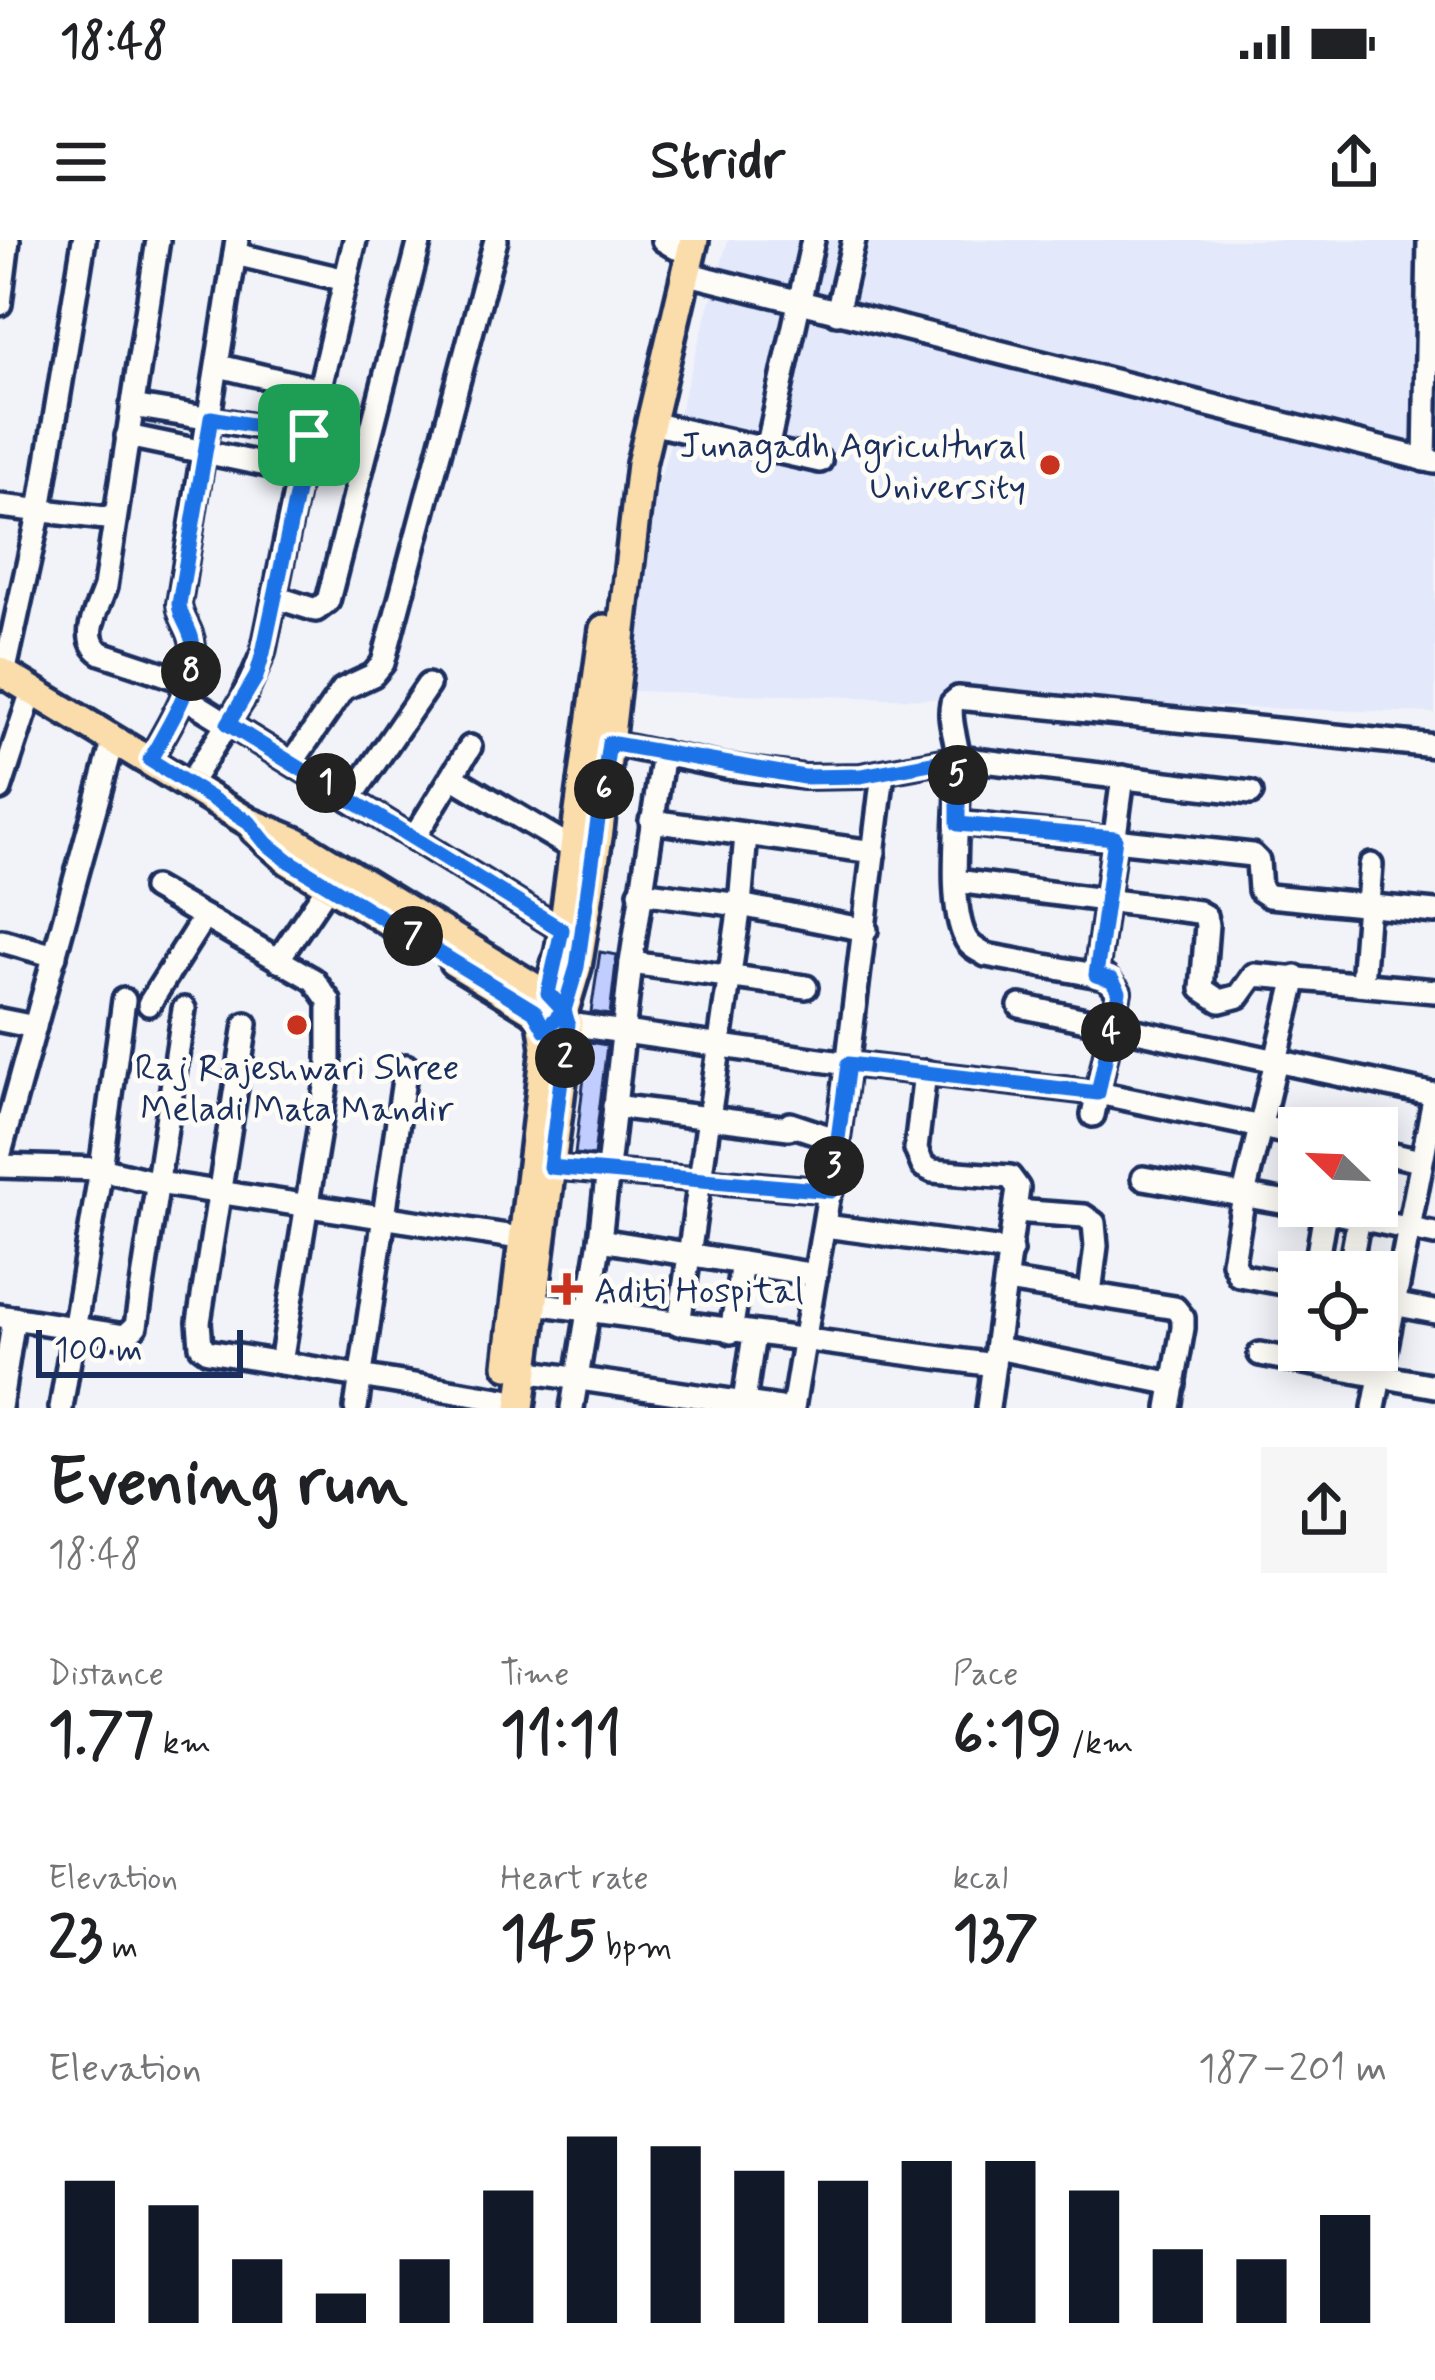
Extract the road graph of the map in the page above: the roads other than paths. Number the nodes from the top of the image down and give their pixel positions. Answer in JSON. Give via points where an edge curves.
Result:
{"nodes":[{"id":1,"x":8,"y":240,"type":"edge"},
{"id":2,"x":84,"y":240,"type":"edge"},
{"id":3,"x":158,"y":240,"type":"edge"},
{"id":4,"x":355,"y":240,"type":"edge"},
{"id":5,"x":420,"y":240,"type":"edge"},
{"id":6,"x":496,"y":240,"type":"edge"},
{"id":7,"x":813,"y":240,"type":"edge"},
{"id":8,"x":854,"y":240,"type":"edge"},
{"id":9,"x":1429,"y":240,"type":"edge"},
{"id":10,"x":236,"y":247,"type":"edge"},
{"id":11,"x":679,"y":248,"type":"edge"},
{"id":12,"x":346,"y":280,"type":"junction"},
{"id":13,"x":0,"y":304,"type":"edge"},
{"id":14,"x":799,"y":304,"type":"junction"},
{"id":15,"x":838,"y":314,"type":"junction"},
{"id":16,"x":219,"y":366,"type":"junction"},
{"id":17,"x":320,"y":390,"type":"junction"},
{"id":18,"x":132,"y":406,"type":"junction"},
{"id":19,"x":211,"y":418,"type":"junction"},
{"id":20,"x":650,"y":423,"type":"junction"},
{"id":21,"x":309,"y":435,"type":"junction"},
{"id":22,"x":127,"y":436,"type":"junction"},
{"id":23,"x":767,"y":449,"type":"junction"},
{"id":24,"x":205,"y":452,"type":"junction"},
{"id":25,"x":820,"y":461,"type":"dead end"},
{"id":26,"x":1430,"y":461,"type":"edge"},
{"id":27,"x":300,"y":472,"type":"junction"},
{"id":28,"x":0,"y":506,"type":"edge"},
{"id":29,"x":40,"y":510,"type":"junction"},
{"id":30,"x":114,"y":519,"type":"junction"},
{"id":31,"x":274,"y":596,"type":"junction"},
{"id":32,"x":2,"y":673,"type":"edge"},
{"id":33,"x":428,"y":685,"type":"dead end"},
{"id":34,"x":185,"y":689,"type":"junction"},
{"id":35,"x":32,"y":691,"type":"junction"},
{"id":36,"x":228,"y":724,"type":"junction"},
{"id":37,"x":115,"y":739,"type":"junction"},
{"id":38,"x":609,"y":743,"type":"junction"},
{"id":39,"x":1435,"y":746,"type":"edge"},
{"id":40,"x":470,"y":747,"type":"dead end"},
{"id":41,"x":663,"y":753,"type":"junction"},
{"id":42,"x":150,"y":760,"type":"junction"},
{"id":43,"x":948,"y":760,"type":"junction"},
{"id":44,"x":293,"y":761,"type":"junction"},
{"id":45,"x":883,"y":773,"type":"junction"},
{"id":46,"x":1123,"y":776,"type":"junction"},
{"id":47,"x":452,"y":777,"type":"junction"},
{"id":48,"x":190,"y":783,"type":"junction"},
{"id":49,"x":0,"y":789,"type":"edge"},
{"id":50,"x":1251,"y":793,"type":"dead end"},
{"id":51,"x":350,"y":799,"type":"junction"},
{"id":52,"x":651,"y":821,"type":"junction"},
{"id":53,"x":958,"y":824,"type":"junction"},
{"id":54,"x":746,"y":835,"type":"junction"},
{"id":55,"x":414,"y":838,"type":"junction"},
{"id":56,"x":1115,"y":838,"type":"junction"},
{"id":57,"x":572,"y":848,"type":"junction"},
{"id":58,"x":874,"y":852,"type":"junction"},
{"id":59,"x":1371,"y":865,"type":"dead end"},
{"id":60,"x":334,"y":877,"type":"junction"},
{"id":61,"x":956,"y":881,"type":"junction"},
{"id":62,"x":154,"y":888,"type":"dead end"},
{"id":63,"x":640,"y":892,"type":"junction"},
{"id":64,"x":1106,"y":900,"type":"junction"},
{"id":65,"x":740,"y":904,"type":"junction"},
{"id":66,"x":1368,"y":904,"type":"junction"},
{"id":67,"x":1435,"y":912,"type":"edge"},
{"id":68,"x":204,"y":916,"type":"junction"},
{"id":69,"x":562,"y":930,"type":"junction"},
{"id":70,"x":866,"y":930,"type":"junction"},
{"id":71,"x":2,"y":941,"type":"edge"},
{"id":72,"x":55,"y":956,"type":"junction"},
{"id":73,"x":278,"y":960,"type":"junction"},
{"id":74,"x":631,"y":963,"type":"junction"},
{"id":75,"x":1096,"y":975,"type":"junction"},
{"id":76,"x":728,"y":977,"type":"junction"},
{"id":77,"x":1296,"y":977,"type":"junction"},
{"id":78,"x":1362,"y":983,"type":"junction"},
{"id":79,"x":806,"y":987,"type":"dead end"},
{"id":80,"x":1435,"y":991,"type":"edge"},
{"id":81,"x":124,"y":1000,"type":"dead end"},
{"id":82,"x":149,"y":1004,"type":"dead end"},
{"id":83,"x":1020,"y":1006,"type":"dead end"},
{"id":84,"x":184,"y":1009,"type":"dead end"},
{"id":85,"x":552,"y":1014,"type":"junction"},
{"id":86,"x":0,"y":1020,"type":"edge"},
{"id":87,"x":246,"y":1024,"type":"dead end"},
{"id":88,"x":1112,"y":1025,"type":"junction"},
{"id":89,"x":35,"y":1027,"type":"junction"},
{"id":90,"x":622,"y":1029,"type":"junction"},
{"id":91,"x":718,"y":1046,"type":"junction"},
{"id":92,"x":1276,"y":1061,"type":"junction"},
{"id":93,"x":848,"y":1064,"type":"junction"},
{"id":94,"x":406,"y":1066,"type":"dead end"},
{"id":95,"x":925,"y":1072,"type":"junction"},
{"id":96,"x":1435,"y":1094,"type":"edge"},
{"id":97,"x":7,"y":1100,"type":"edge"},
{"id":98,"x":1095,"y":1104,"type":"junction"},
{"id":99,"x":614,"y":1106,"type":"junction"},
{"id":100,"x":709,"y":1118,"type":"junction"},
{"id":101,"x":1432,"y":1126,"type":"edge"},
{"id":102,"x":1260,"y":1127,"type":"junction"},
{"id":103,"x":1278,"y":1131,"type":"edge"},
{"id":104,"x":838,"y":1140,"type":"junction"},
{"id":105,"x":0,"y":1154,"type":"edge"},
{"id":106,"x":0,"y":1166,"type":"edge"},
{"id":107,"x":550,"y":1167,"type":"junction"},
{"id":108,"x":101,"y":1169,"type":"junction"},
{"id":109,"x":607,"y":1172,"type":"junction"},
{"id":110,"x":1424,"y":1173,"type":"edge"},
{"id":111,"x":1143,"y":1178,"type":"dead end"},
{"id":112,"x":700,"y":1180,"type":"junction"},
{"id":113,"x":158,"y":1184,"type":"junction"},
{"id":114,"x":831,"y":1191,"type":"junction"},
{"id":115,"x":223,"y":1193,"type":"junction"},
{"id":116,"x":1244,"y":1195,"type":"junction"},
{"id":117,"x":1278,"y":1202,"type":"edge"},
{"id":118,"x":307,"y":1205,"type":"junction"},
{"id":119,"x":1015,"y":1211,"type":"junction"},
{"id":120,"x":386,"y":1217,"type":"junction"},
{"id":121,"x":825,"y":1226,"type":"junction"},
{"id":122,"x":1398,"y":1226,"type":"edge"},
{"id":123,"x":1407,"y":1228,"type":"junction"},
{"id":124,"x":1435,"y":1234,"type":"edge"},
{"id":125,"x":520,"y":1238,"type":"junction"},
{"id":126,"x":599,"y":1240,"type":"junction"},
{"id":127,"x":1011,"y":1251,"type":"junction"},
{"id":128,"x":688,"y":1256,"type":"junction"},
{"id":129,"x":1398,"y":1259,"type":"edge"},
{"id":130,"x":742,"y":1263,"type":"junction"},
{"id":131,"x":816,"y":1275,"type":"junction"},
{"id":132,"x":1006,"y":1281,"type":"junction"},
{"id":133,"x":1278,"y":1282,"type":"edge"},
{"id":134,"x":1090,"y":1293,"type":"junction"},
{"id":135,"x":534,"y":1303,"type":"junction"},
{"id":136,"x":1398,"y":1305,"type":"edge"},
{"id":137,"x":589,"y":1311,"type":"junction"},
{"id":138,"x":1435,"y":1312,"type":"edge"},
{"id":139,"x":7,"y":1317,"type":"edge"},
{"id":140,"x":679,"y":1324,"type":"junction"},
{"id":141,"x":77,"y":1327,"type":"junction"},
{"id":142,"x":742,"y":1333,"type":"junction"},
{"id":143,"x":803,"y":1342,"type":"junction"},
{"id":144,"x":1260,"y":1354,"type":"dead end"},
{"id":145,"x":996,"y":1357,"type":"junction"},
{"id":146,"x":281,"y":1363,"type":"junction"},
{"id":147,"x":525,"y":1371,"type":"junction"},
{"id":148,"x":1379,"y":1371,"type":"edge"},
{"id":149,"x":1379,"y":1374,"type":"junction"},
{"id":150,"x":360,"y":1376,"type":"junction"},
{"id":151,"x":576,"y":1378,"type":"junction"},
{"id":152,"x":1174,"y":1384,"type":"junction"},
{"id":153,"x":1435,"y":1386,"type":"edge"},
{"id":154,"x":510,"y":1405,"type":"edge"},
{"id":155,"x":743,"y":1405,"type":"edge"},
{"id":156,"x":0,"y":1408,"type":"edge"},
{"id":157,"x":62,"y":1408,"type":"edge"},
{"id":158,"x":356,"y":1408,"type":"edge"},
{"id":159,"x":572,"y":1408,"type":"edge"},
{"id":160,"x":780,"y":1408,"type":"edge"},
{"id":161,"x":793,"y":1408,"type":"edge"},
{"id":162,"x":988,"y":1408,"type":"edge"},
{"id":163,"x":1169,"y":1408,"type":"edge"},
{"id":164,"x":1373,"y":1408,"type":"edge"}],
"edges":[{"from":1,"to":13,"type":"street"},
{"from":2,"to":29,"type":"street"},
{"from":3,"to":18,"type":"street"},
{"from":4,"to":12,"type":"street"},
{"from":5,"to":31,"type":"street","via":[[328,601],[316,610]]},
{"from":6,"to":44,"type":"street","via":[[383,663],[343,689]]},
{"from":7,"to":14,"type":"street"},
{"from":8,"to":15,"type":"street"},
{"from":9,"to":26,"type":"street"},
{"from":10,"to":12,"type":"street"},
{"from":10,"to":16,"type":"street"},
{"from":11,"to":14,"type":"street"},
{"from":11,"to":20,"type":"main road"},
{"from":11,"to":57,"type":"main road","via":[[623,492]]},
{"from":12,"to":17,"type":"street"},
{"from":14,"to":15,"type":"street"},
{"from":14,"to":23,"type":"street"},
{"from":15,"to":26,"type":"street"},
{"from":16,"to":17,"type":"street"},
{"from":16,"to":19,"type":"street"},
{"from":17,"to":21,"type":"street"},
{"from":18,"to":19,"type":"street"},
{"from":18,"to":22,"type":"street"},
{"from":19,"to":21,"type":"street"},
{"from":19,"to":24,"type":"street"},
{"from":20,"to":23,"type":"street"},
{"from":20,"to":38,"type":"main road"},
{"from":21,"to":27,"type":"street"},
{"from":22,"to":24,"type":"street"},
{"from":22,"to":30,"type":"street"},
{"from":23,"to":25,"type":"street"},
{"from":24,"to":27,"type":"street"},
{"from":24,"to":34,"type":"street","via":[[179,604],[193,645]]},
{"from":27,"to":31,"type":"street"},
{"from":28,"to":29,"type":"street"},
{"from":29,"to":30,"type":"street"},
{"from":29,"to":32,"type":"street"},
{"from":30,"to":34,"type":"street","via":[[93,647]]},
{"from":31,"to":36,"type":"street","via":[[256,677]]},
{"from":32,"to":35,"type":"main road"},
{"from":33,"to":51,"type":"street"},
{"from":34,"to":36,"type":"street"},
{"from":34,"to":42,"type":"street"},
{"from":35,"to":37,"type":"main road"},
{"from":35,"to":49,"type":"street"},
{"from":36,"to":44,"type":"street"},
{"from":36,"to":48,"type":"street"},
{"from":37,"to":42,"type":"main road"},
{"from":37,"to":72,"type":"street"},
{"from":38,"to":41,"type":"street"},
{"from":38,"to":85,"type":"main road","via":[[577,967]]},
{"from":39,"to":43,"type":"street","via":[[958,698],[950,709]]},
{"from":40,"to":47,"type":"street"},
{"from":41,"to":45,"type":"street","via":[[804,777]]},
{"from":41,"to":52,"type":"street"},
{"from":42,"to":48,"type":"main road"},
{"from":43,"to":45,"type":"street"},
{"from":43,"to":46,"type":"street"},
{"from":43,"to":53,"type":"street"},
{"from":44,"to":51,"type":"street"},
{"from":45,"to":58,"type":"street"},
{"from":46,"to":50,"type":"street"},
{"from":46,"to":56,"type":"street"},
{"from":47,"to":55,"type":"street"},
{"from":47,"to":57,"type":"street"},
{"from":48,"to":60,"type":"main road","via":[[297,842]]},
{"from":51,"to":55,"type":"street"},
{"from":52,"to":54,"type":"street"},
{"from":52,"to":63,"type":"street"},
{"from":53,"to":56,"type":"street"},
{"from":53,"to":61,"type":"street"},
{"from":54,"to":58,"type":"street"},
{"from":54,"to":65,"type":"street"},
{"from":55,"to":69,"type":"street"},
{"from":56,"to":64,"type":"street"},
{"from":56,"to":66,"type":"street","via":[[1252,855],[1264,894]]},
{"from":57,"to":69,"type":"main road"},
{"from":58,"to":70,"type":"street"},
{"from":59,"to":66,"type":"street"},
{"from":60,"to":73,"type":"street"},
{"from":60,"to":85,"type":"main road"},
{"from":61,"to":64,"type":"street"},
{"from":61,"to":75,"type":"street","via":[[963,936],[972,947]]},
{"from":62,"to":68,"type":"street"},
{"from":63,"to":65,"type":"street"},
{"from":63,"to":74,"type":"street"},
{"from":64,"to":75,"type":"street"},
{"from":64,"to":77,"type":"street","via":[[1205,916],[1202,989],[1220,1001],[1239,996],[1254,975]]},
{"from":65,"to":70,"type":"street"},
{"from":65,"to":76,"type":"street"},
{"from":66,"to":67,"type":"street"},
{"from":66,"to":78,"type":"street"},
{"from":68,"to":73,"type":"street"},
{"from":68,"to":82,"type":"street"},
{"from":69,"to":85,"type":"main road"},
{"from":70,"to":93,"type":"street"},
{"from":71,"to":72,"type":"street"},
{"from":72,"to":89,"type":"street"},
{"from":73,"to":118,"type":"street","via":[[314,980],[329,1000],[329,1069]]},
{"from":74,"to":76,"type":"street"},
{"from":74,"to":90,"type":"street"},
{"from":75,"to":88,"type":"street","via":[[1119,992]]},
{"from":76,"to":79,"type":"street"},
{"from":76,"to":91,"type":"street"},
{"from":77,"to":78,"type":"street"},
{"from":77,"to":92,"type":"street"},
{"from":78,"to":80,"type":"street"},
{"from":81,"to":108,"type":"street"},
{"from":83,"to":88,"type":"street"},
{"from":84,"to":113,"type":"street"},
{"from":85,"to":90,"type":"street"},
{"from":85,"to":107,"type":"main road"},
{"from":85,"to":125,"type":"main road"},
{"from":86,"to":89,"type":"street"},
{"from":87,"to":115,"type":"street"},
{"from":88,"to":92,"type":"street"},
{"from":88,"to":98,"type":"street"},
{"from":89,"to":97,"type":"street"},
{"from":90,"to":91,"type":"street"},
{"from":90,"to":99,"type":"street"},
{"from":91,"to":93,"type":"street"},
{"from":91,"to":100,"type":"street"},
{"from":92,"to":96,"type":"street"},
{"from":92,"to":102,"type":"street"},
{"from":93,"to":95,"type":"street"},
{"from":93,"to":104,"type":"street"},
{"from":94,"to":120,"type":"street"},
{"from":95,"to":98,"type":"street"},
{"from":95,"to":119,"type":"street","via":[[917,1158],[933,1171],[1010,1177],[1018,1188]]},
{"from":96,"to":101,"type":"street"},
{"from":97,"to":105,"type":"street"},
{"from":98,"to":102,"type":"street"},
{"from":99,"to":100,"type":"street"},
{"from":99,"to":109,"type":"street"},
{"from":100,"to":104,"type":"street"},
{"from":100,"to":112,"type":"street"},
{"from":101,"to":110,"type":"street"},
{"from":102,"to":103,"type":"street"},
{"from":102,"to":116,"type":"street"},
{"from":104,"to":114,"type":"street"},
{"from":106,"to":108,"type":"street"},
{"from":107,"to":109,"type":"street"},
{"from":107,"to":135,"type":"main road"},
{"from":108,"to":113,"type":"street"},
{"from":108,"to":141,"type":"street"},
{"from":109,"to":112,"type":"street"},
{"from":109,"to":126,"type":"street"},
{"from":110,"to":123,"type":"street"},
{"from":111,"to":116,"type":"street"},
{"from":112,"to":114,"type":"street"},
{"from":112,"to":128,"type":"street"},
{"from":113,"to":115,"type":"street"},
{"from":113,"to":141,"type":"street","via":[[136,1326],[124,1336]]},
{"from":114,"to":121,"type":"street"},
{"from":115,"to":118,"type":"street"},
{"from":115,"to":146,"type":"street","via":[[201,1346]]},
{"from":116,"to":117,"type":"street"},
{"from":116,"to":133,"type":"street","via":[[1235,1271]]},
{"from":118,"to":120,"type":"street"},
{"from":118,"to":146,"type":"street"},
{"from":119,"to":127,"type":"street"},
{"from":119,"to":134,"type":"street","via":[[1094,1223]]},
{"from":120,"to":125,"type":"street"},
{"from":120,"to":150,"type":"street"},
{"from":121,"to":127,"type":"street"},
{"from":121,"to":131,"type":"street"},
{"from":122,"to":123,"type":"street"},
{"from":123,"to":124,"type":"street"},
{"from":123,"to":129,"type":"street"},
{"from":125,"to":154,"type":"main road"},
{"from":126,"to":128,"type":"street"},
{"from":126,"to":137,"type":"street"},
{"from":127,"to":132,"type":"street"},
{"from":128,"to":130,"type":"street"},
{"from":128,"to":140,"type":"street"},
{"from":130,"to":131,"type":"street"},
{"from":130,"to":142,"type":"street"},
{"from":131,"to":143,"type":"street"},
{"from":132,"to":134,"type":"street"},
{"from":132,"to":145,"type":"street"},
{"from":134,"to":152,"type":"street","via":[[1181,1313]]},
{"from":135,"to":137,"type":"street"},
{"from":135,"to":147,"type":"main road"},
{"from":136,"to":138,"type":"street"},
{"from":137,"to":140,"type":"street"},
{"from":137,"to":151,"type":"street"},
{"from":139,"to":141,"type":"street"},
{"from":139,"to":156,"type":"street"},
{"from":140,"to":142,"type":"street"},
{"from":141,"to":157,"type":"street"},
{"from":142,"to":143,"type":"street"},
{"from":142,"to":155,"type":"street"},
{"from":143,"to":145,"type":"street"},
{"from":143,"to":161,"type":"street"},
{"from":144,"to":149,"type":"street"},
{"from":145,"to":152,"type":"street"},
{"from":145,"to":162,"type":"street"},
{"from":146,"to":150,"type":"street"},
{"from":147,"to":151,"type":"street"},
{"from":147,"to":154,"type":"main road"},
{"from":148,"to":149,"type":"street"},
{"from":149,"to":153,"type":"street"},
{"from":149,"to":164,"type":"street"},
{"from":150,"to":154,"type":"street"},
{"from":150,"to":158,"type":"street"},
{"from":151,"to":155,"type":"street"},
{"from":151,"to":159,"type":"street"},
{"from":152,"to":163,"type":"street"},
{"from":155,"to":160,"type":"street"}]}
